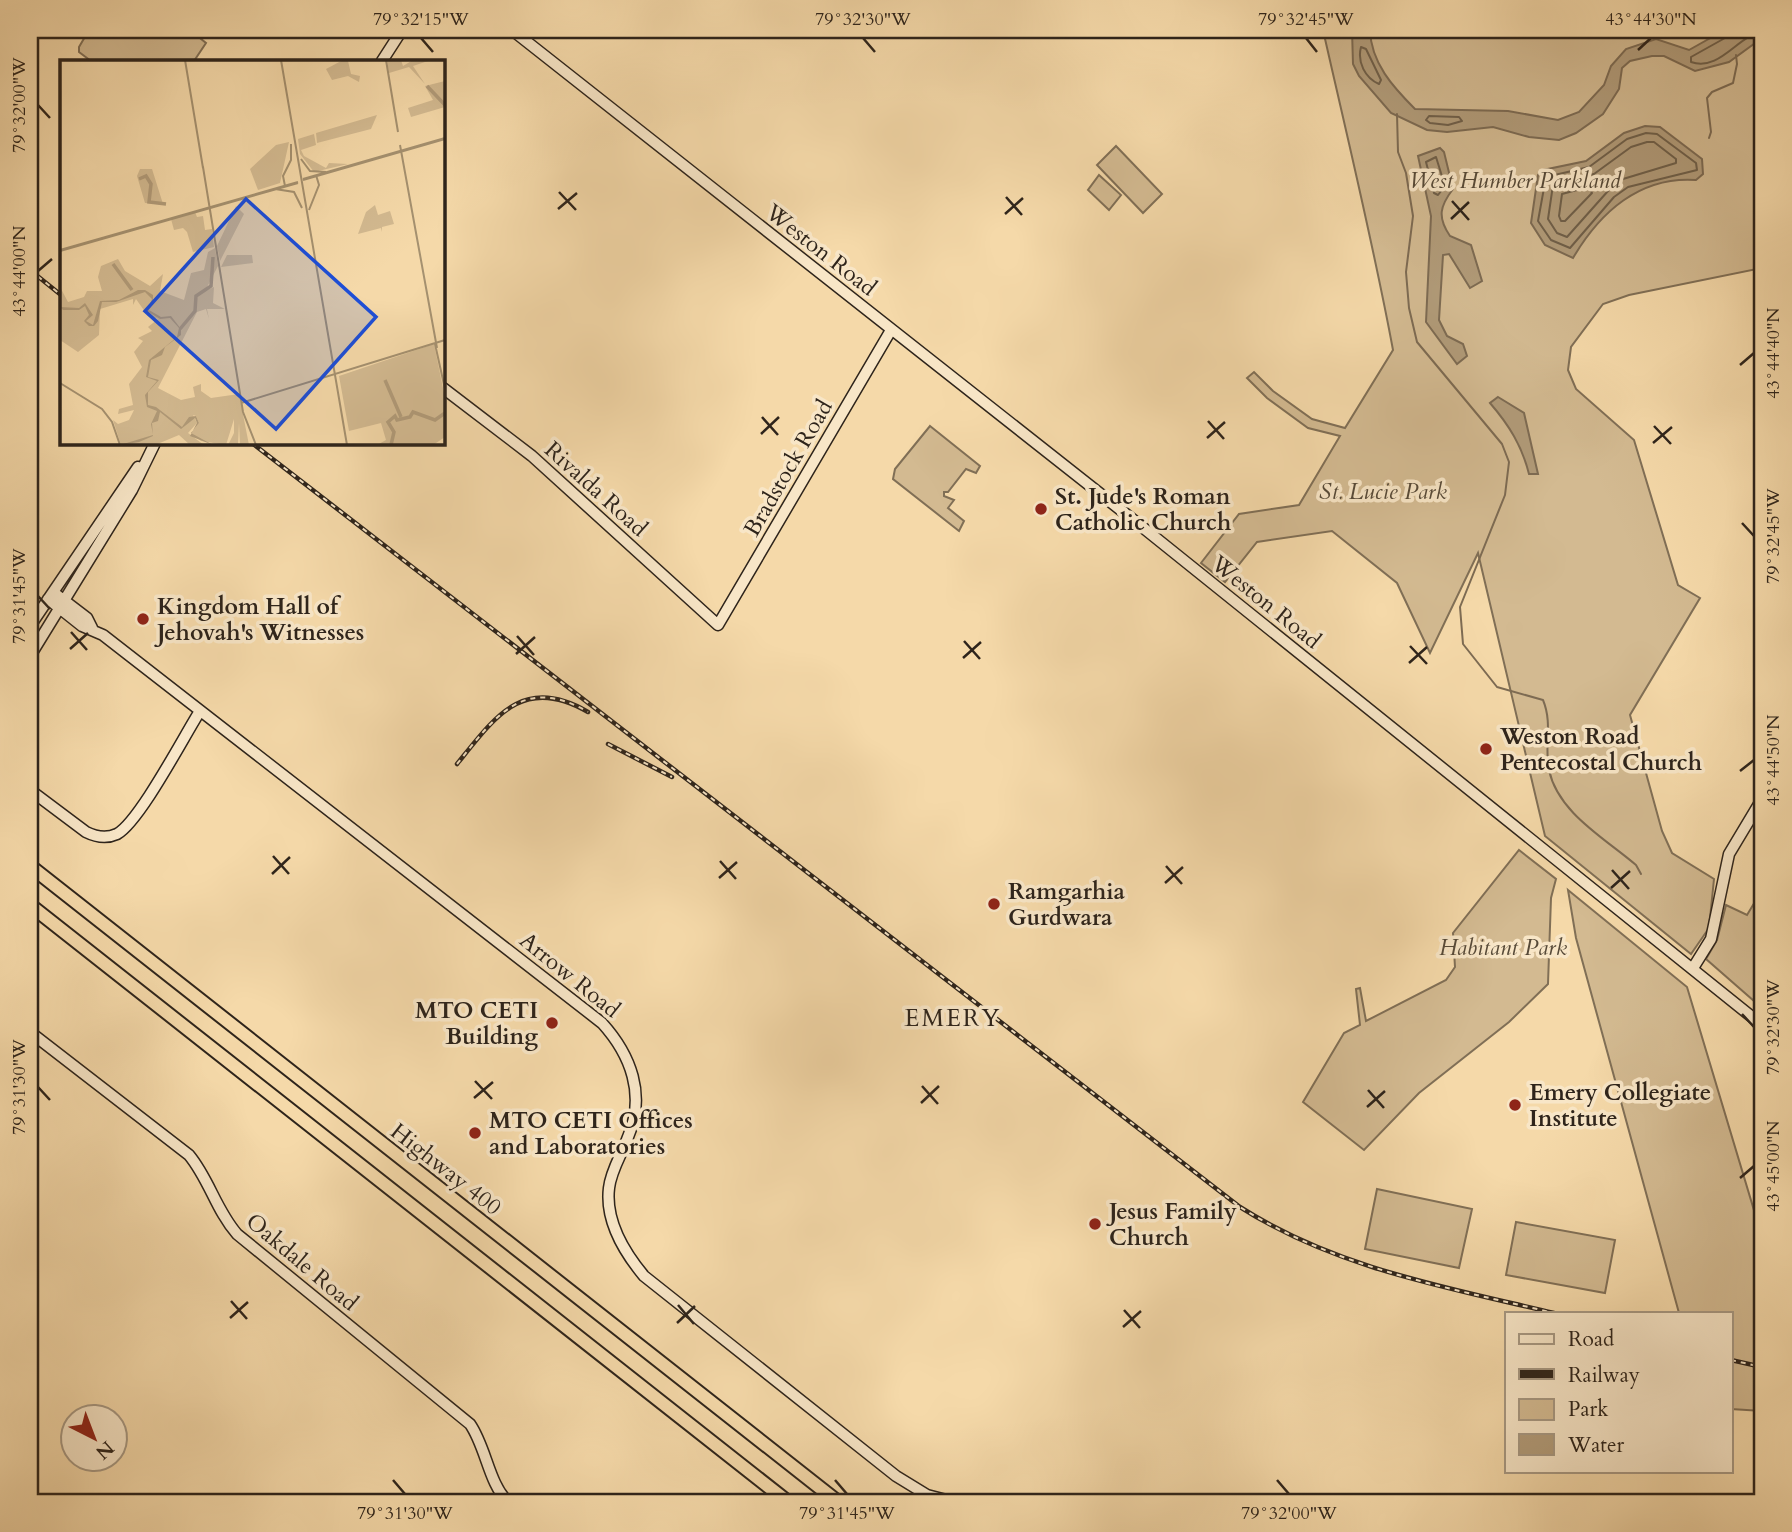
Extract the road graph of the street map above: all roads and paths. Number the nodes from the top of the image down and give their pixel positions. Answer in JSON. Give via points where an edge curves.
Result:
{"nodes":[{"id":1,"x":401,"y":30,"type":"edge"},
{"id":2,"x":512,"y":30,"type":"edge"},
{"id":3,"x":383,"y":60,"type":"edge"},
{"id":4,"x":891,"y":330,"type":"junction"},
{"id":5,"x":444,"y":389,"type":"edge"},
{"id":6,"x":154,"y":444,"type":"edge"},
{"id":7,"x":147,"y":456,"type":"junction"},
{"id":8,"x":51,"y":596,"type":"junction"},
{"id":9,"x":62,"y":604,"type":"junction"},
{"id":10,"x":718,"y":625,"type":"joint"},
{"id":11,"x":30,"y":626,"type":"edge"},
{"id":12,"x":30,"y":656,"type":"edge"},
{"id":13,"x":200,"y":710,"type":"junction"},
{"id":14,"x":30,"y":790,"type":"edge"},
{"id":15,"x":1762,"y":799,"type":"edge"},
{"id":16,"x":30,"y":866,"type":"edge"},
{"id":17,"x":30,"y":905,"type":"edge"},
{"id":18,"x":1693,"y":968,"type":"junction"},
{"id":19,"x":1762,"y":1024,"type":"edge"},
{"id":20,"x":30,"y":1032,"type":"edge"},
{"id":21,"x":508,"y":1502,"type":"edge"},
{"id":22,"x":789,"y":1502,"type":"edge"},
{"id":23,"x":838,"y":1502,"type":"edge"},
{"id":24,"x":954,"y":1502,"type":"edge"}],
"edges":[{"from":1,"to":3,"type":"street"},
{"from":2,"to":4,"type":"street","name":"Weston Road"},
{"from":4,"to":10,"type":"street","name":"Bradstock Road"},
{"from":4,"to":18,"type":"street","name":"Weston Road"},
{"from":5,"to":10,"type":"street","name":"Rivalda Road","via":[[532,456]]},
{"from":6,"to":7,"type":"street"},
{"from":7,"to":8,"type":"street"},
{"from":7,"to":9,"type":"street","via":[[132,490]]},
{"from":8,"to":9,"type":"street","name":"Arrow Road"},
{"from":8,"to":11,"type":"street"},
{"from":9,"to":12,"type":"street"},
{"from":9,"to":13,"type":"street","name":"Arrow Road","via":[[87,618],[92,628]]},
{"from":13,"to":14,"type":"street","via":[[132,819],[116,834],[105,837],[86,832]]},
{"from":13,"to":24,"type":"street","name":"Arrow Road","via":[[603,1023],[622,1048],[635,1087],[630,1134],[609,1190],[617,1235],[634,1264],[896,1476],[927,1495]]},
{"from":15,"to":18,"type":"street","via":[[1730,854],[1711,939]]},
{"from":16,"to":23,"type":"highway","name":"Highway 400"},
{"from":17,"to":22,"type":"highway"},
{"from":18,"to":19,"type":"street","name":"Weston Road"},
{"from":20,"to":21,"type":"street","name":"Oakdale Road","via":[[189,1155],[237,1234],[470,1424]]}]}
